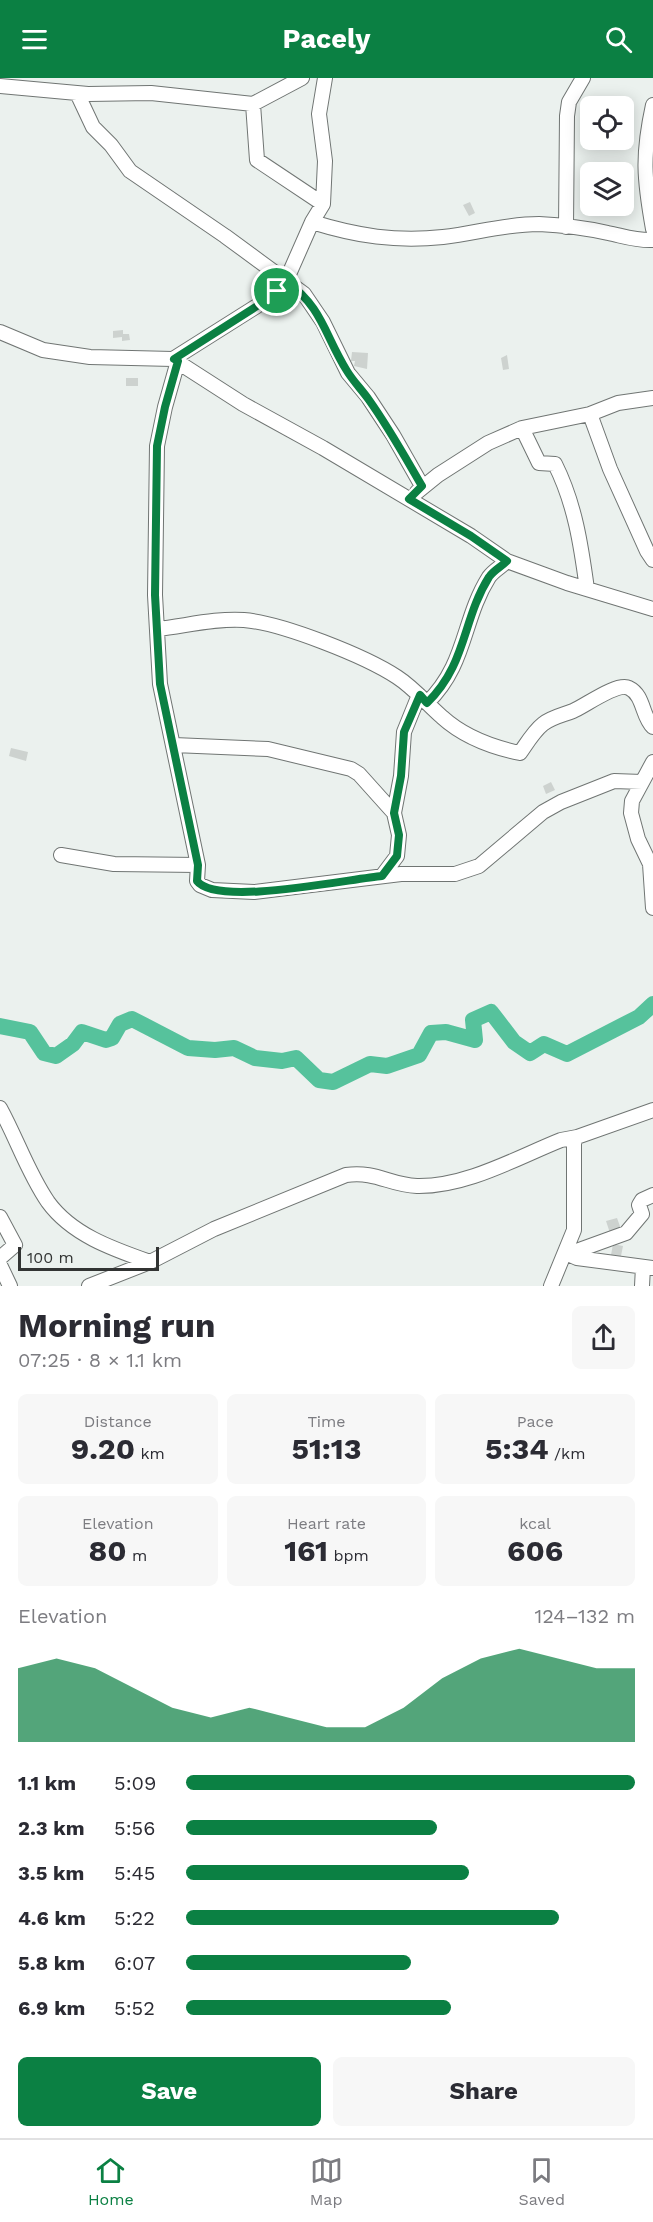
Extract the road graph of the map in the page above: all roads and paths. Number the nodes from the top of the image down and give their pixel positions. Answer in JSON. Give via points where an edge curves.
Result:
{"nodes":[{"id":1,"x":302,"y":78,"type":"edge"},
{"id":2,"x":325,"y":78,"type":"edge"},
{"id":3,"x":583,"y":78,"type":"edge"},
{"id":4,"x":0,"y":86,"type":"edge"},
{"id":5,"x":77,"y":93,"type":"junction"},
{"id":6,"x":253,"y":104,"type":"junction"},
{"id":7,"x":653,"y":105,"type":"edge"},
{"id":8,"x":323,"y":204,"type":"junction"},
{"id":9,"x":312,"y":222,"type":"junction"},
{"id":10,"x":566,"y":227,"type":"junction"},
{"id":11,"x":653,"y":229,"type":"edge"},
{"id":12,"x":653,"y":240,"type":"edge"},
{"id":13,"x":286,"y":281,"type":"junction"},
{"id":14,"x":0,"y":332,"type":"edge"},
{"id":15,"x":176,"y":360,"type":"junction"},
{"id":16,"x":653,"y":398,"type":"edge"},
{"id":17,"x":590,"y":414,"type":"junction"},
{"id":18,"x":522,"y":428,"type":"junction"},
{"id":19,"x":422,"y":486,"type":"junction"},
{"id":20,"x":409,"y":499,"type":"junction"},
{"id":21,"x":653,"y":560,"type":"edge"},
{"id":22,"x":507,"y":561,"type":"junction"},
{"id":23,"x":587,"y":589,"type":"junction"},
{"id":24,"x":653,"y":609,"type":"edge"},
{"id":25,"x":157,"y":629,"type":"junction"},
{"id":26,"x":423,"y":699,"type":"junction"},
{"id":27,"x":653,"y":727,"type":"edge"},
{"id":28,"x":174,"y":745,"type":"junction"},
{"id":29,"x":653,"y":762,"type":"edge"},
{"id":30,"x":642,"y":782,"type":"junction"},
{"id":31,"x":394,"y":813,"type":"junction"},
{"id":32,"x":61,"y":855,"type":"dead end"},
{"id":33,"x":198,"y":865,"type":"junction"},
{"id":34,"x":382,"y":876,"type":"junction"},
{"id":35,"x":653,"y":908,"type":"edge"},
{"id":36,"x":0,"y":1108,"type":"edge"},
{"id":37,"x":653,"y":1110,"type":"edge"},
{"id":38,"x":577,"y":1137,"type":"junction"},
{"id":39,"x":653,"y":1195,"type":"edge"},
{"id":40,"x":0,"y":1217,"type":"edge"},
{"id":41,"x":567,"y":1253,"type":"junction"},
{"id":42,"x":0,"y":1258,"type":"edge"},
{"id":43,"x":150,"y":1262,"type":"junction"},
{"id":44,"x":0,"y":1265,"type":"edge"},
{"id":45,"x":648,"y":1268,"type":"edge"},
{"id":46,"x":10,"y":1286,"type":"edge"},
{"id":47,"x":88,"y":1286,"type":"edge"},
{"id":48,"x":551,"y":1286,"type":"edge"},
{"id":49,"x":642,"y":1286,"type":"edge"}],
"edges":[{"from":1,"to":6,"type":"street"},
{"from":2,"to":8,"type":"street","via":[[320,114],[325,161]]},
{"from":3,"to":10,"type":"street","via":[[569,102],[567,116]]},
{"from":4,"to":5,"type":"street"},
{"from":5,"to":6,"type":"street","via":[[151,93]]},
{"from":5,"to":13,"type":"street","via":[[93,127],[130,171]]},
{"from":6,"to":8,"type":"street","via":[[257,160]]},
{"from":7,"to":11,"type":"street","via":[[644,155]]},
{"from":8,"to":9,"type":"street"},
{"from":9,"to":10,"type":"street","via":[[355,235],[407,239],[444,237],[516,224]]},
{"from":9,"to":13,"type":"street"},
{"from":10,"to":12,"type":"street"},
{"from":13,"to":15,"type":"street","via":[[257,306]]},
{"from":13,"to":19,"type":"street","via":[[304,294],[314,308],[348,374],[368,397]]},
{"from":14,"to":15,"type":"street","via":[[44,350],[90,357]]},
{"from":15,"to":20,"type":"street","via":[[243,404]]},
{"from":15,"to":25,"type":"street","via":[[157,446]]},
{"from":16,"to":17,"type":"street"},
{"from":17,"to":18,"type":"street"},
{"from":17,"to":21,"type":"street","via":[[610,469]]},
{"from":18,"to":19,"type":"street","via":[[488,443]]},
{"from":18,"to":23,"type":"street","via":[[534,458],[539,463],[555,464],[568,491]]},
{"from":19,"to":20,"type":"street"},
{"from":20,"to":22,"type":"street"},
{"from":22,"to":23,"type":"street"},
{"from":22,"to":26,"type":"street","via":[[488,579],[454,669],[441,690]]},
{"from":23,"to":24,"type":"street"},
{"from":25,"to":26,"type":"street","via":[[255,622],[359,657],[397,677]]},
{"from":25,"to":28,"type":"street","via":[[160,684]]},
{"from":26,"to":27,"type":"street","via":[[444,719],[480,742],[520,753],[547,721],[624,687],[638,697],[647,722]]},
{"from":26,"to":31,"type":"street","via":[[404,732]]},
{"from":28,"to":31,"type":"street","via":[[268,748],[351,769]]},
{"from":28,"to":33,"type":"street"},
{"from":29,"to":30,"type":"street"},
{"from":30,"to":34,"type":"street","via":[[614,781],[561,802],[543,812],[479,866],[467,871]]},
{"from":30,"to":35,"type":"street","via":[[632,801],[631,813],[650,864]]},
{"from":31,"to":34,"type":"street","via":[[399,835],[397,856]]},
{"from":32,"to":33,"type":"street","via":[[114,864]]},
{"from":33,"to":34,"type":"street","via":[[200,885],[231,892]]},
{"from":36,"to":43,"type":"street","via":[[38,1186],[56,1210],[92,1239]]},
{"from":37,"to":38,"type":"street"},
{"from":38,"to":41,"type":"street","via":[[574,1230]]},
{"from":38,"to":43,"type":"street","via":[[479,1173],[431,1185],[397,1183],[363,1173],[346,1175],[214,1229]]},
{"from":39,"to":41,"type":"street","via":[[642,1200],[642,1214],[626,1233]]},
{"from":40,"to":42,"type":"street","via":[[15,1245]]},
{"from":41,"to":45,"type":"street","via":[[577,1258]]},
{"from":41,"to":48,"type":"street"},
{"from":43,"to":47,"type":"street"},
{"from":44,"to":46,"type":"street"},
{"from":45,"to":49,"type":"street"}]}
